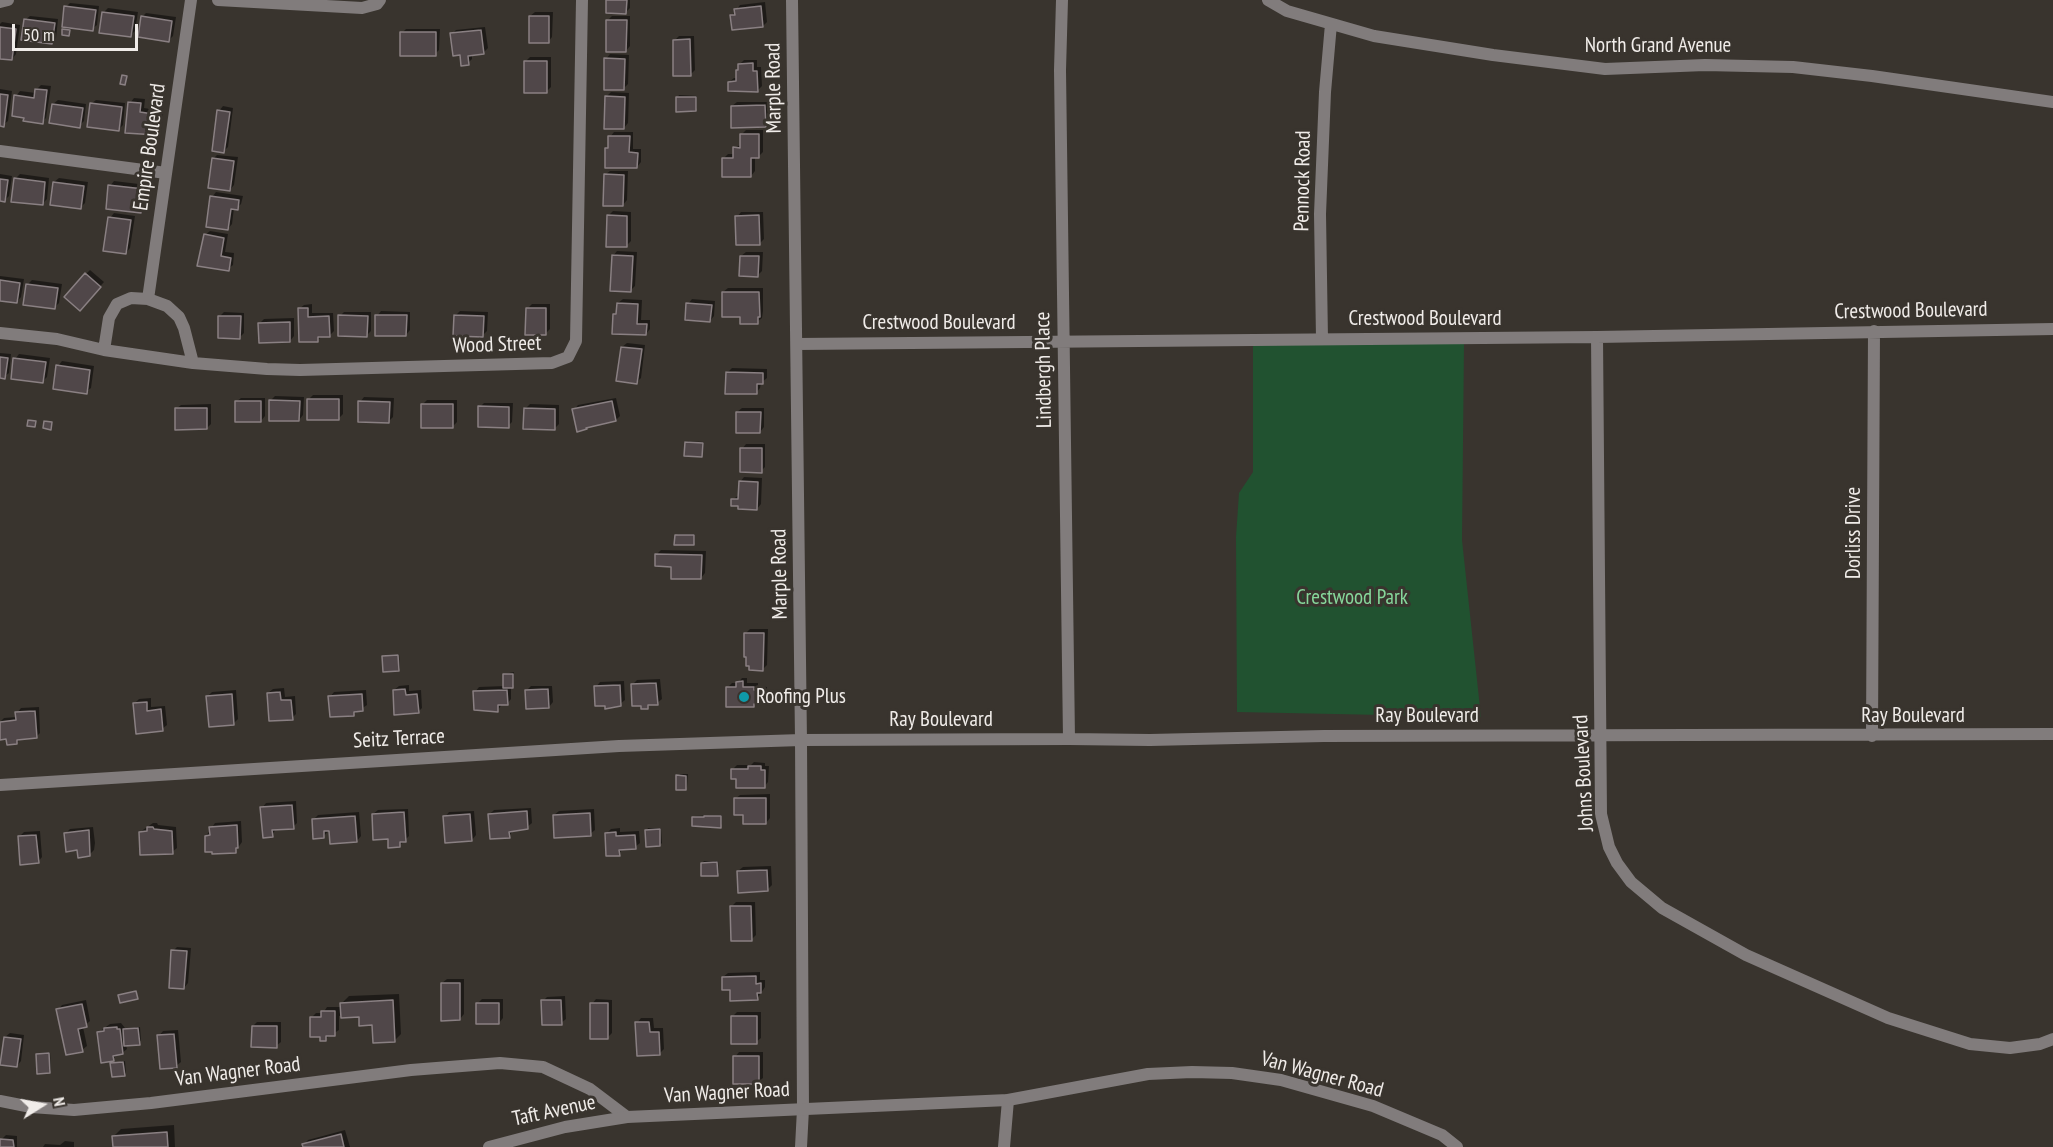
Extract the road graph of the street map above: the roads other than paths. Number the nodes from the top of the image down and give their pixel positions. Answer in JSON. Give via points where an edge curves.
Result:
{"nodes":[{"id":1,"x":8,"y":0,"type":"edge"},
{"id":2,"x":190,"y":0,"type":"edge"},
{"id":3,"x":218,"y":0,"type":"edge"},
{"id":4,"x":380,"y":0,"type":"edge"},
{"id":5,"x":582,"y":0,"type":"edge"},
{"id":6,"x":792,"y":0,"type":"edge"},
{"id":7,"x":1062,"y":0,"type":"edge"},
{"id":8,"x":1269,"y":0,"type":"edge"},
{"id":9,"x":0,"y":2,"type":"edge"},
{"id":10,"x":1331,"y":24,"type":"junction"},
{"id":11,"x":2053,"y":102,"type":"edge"},
{"id":12,"x":0,"y":151,"type":"edge"},
{"id":13,"x":166,"y":173,"type":"junction"},
{"id":14,"x":148,"y":299,"type":"junction"},
{"id":15,"x":2053,"y":329,"type":"edge"},
{"id":16,"x":1874,"y":331,"type":"junction"},
{"id":17,"x":0,"y":333,"type":"edge"},
{"id":18,"x":1597,"y":337,"type":"junction"},
{"id":19,"x":1322,"y":339,"type":"junction"},
{"id":20,"x":1063,"y":342,"type":"junction"},
{"id":21,"x":797,"y":344,"type":"junction"},
{"id":22,"x":104,"y":350,"type":"junction"},
{"id":23,"x":193,"y":363,"type":"junction"},
{"id":24,"x":2053,"y":734,"type":"edge"},
{"id":25,"x":1600,"y":736,"type":"junction"},
{"id":26,"x":1872,"y":736,"type":"junction"},
{"id":27,"x":1069,"y":739,"type":"junction"},
{"id":28,"x":801,"y":740,"type":"junction"},
{"id":29,"x":0,"y":785,"type":"edge"},
{"id":30,"x":2053,"y":1039,"type":"edge"},
{"id":31,"x":0,"y":1101,"type":"edge"},
{"id":32,"x":1008,"y":1101,"type":"junction"},
{"id":33,"x":803,"y":1109,"type":"junction"},
{"id":34,"x":627,"y":1117,"type":"junction"},
{"id":35,"x":1442,"y":1141,"type":"edge"},
{"id":36,"x":527,"y":1142,"type":"edge"},
{"id":37,"x":489,"y":1147,"type":"edge"},
{"id":38,"x":801,"y":1147,"type":"edge"},
{"id":39,"x":1004,"y":1147,"type":"edge"},
{"id":40,"x":1457,"y":1147,"type":"edge"}],
"edges":[{"from":1,"to":9,"type":"street"},
{"from":2,"to":13,"type":"street","name":"Empire Boulevard"},
{"from":3,"to":4,"type":"street","via":[[362,8]]},
{"from":5,"to":23,"type":"street","name":"Wood Street","via":[[576,341],[568,357],[552,363],[300,370]]},
{"from":6,"to":21,"type":"street","name":"Marple Road"},
{"from":7,"to":20,"type":"street","name":"Lindbergh Place"},
{"from":8,"to":10,"type":"street","name":"North Grand Avenue","via":[[1287,11]]},
{"from":10,"to":11,"type":"street","name":"North Grand Avenue","via":[[1374,36],[1605,69],[1793,67]]},
{"from":10,"to":19,"type":"street","name":"Pennock Road","via":[[1321,203]]},
{"from":12,"to":13,"type":"street"},
{"from":13,"to":14,"type":"street","name":"Empire Boulevard"},
{"from":14,"to":22,"type":"street","via":[[131,298],[117,304],[109,318]]},
{"from":14,"to":23,"type":"street","via":[[179,316]]},
{"from":15,"to":16,"type":"street","name":"Crestwood Boulevard"},
{"from":16,"to":18,"type":"street","name":"Crestwood Boulevard"},
{"from":16,"to":26,"type":"street","name":"Dorliss Drive"},
{"from":17,"to":22,"type":"street","name":"Wood Street","via":[[57,339]]},
{"from":18,"to":19,"type":"street","name":"Crestwood Boulevard"},
{"from":18,"to":25,"type":"street","name":"Johns Boulevard"},
{"from":19,"to":20,"type":"street","name":"Crestwood Boulevard"},
{"from":20,"to":21,"type":"street","name":"Crestwood Boulevard"},
{"from":20,"to":27,"type":"street","name":"Lindbergh Place"},
{"from":21,"to":28,"type":"street","name":"Marple Road"},
{"from":22,"to":23,"type":"street","name":"Wood Street"},
{"from":24,"to":26,"type":"street","name":"Ray Boulevard"},
{"from":25,"to":26,"type":"street","name":"Ray Boulevard"},
{"from":25,"to":27,"type":"street","name":"Ray Boulevard"},
{"from":25,"to":30,"type":"street","name":"Johns Boulevard","via":[[1601,814],[1609,847],[1631,882],[1662,908],[1746,955],[1888,1018],[1970,1044],[2010,1048]]},
{"from":27,"to":28,"type":"street","name":"Ray Boulevard"},
{"from":28,"to":29,"type":"street","name":"Seitz Terrace","via":[[619,746]]},
{"from":28,"to":33,"type":"street","name":"Marple Road"},
{"from":31,"to":34,"type":"street","name":"Van Wagner Road","via":[[74,1110],[500,1063],[543,1067],[590,1089]]},
{"from":32,"to":33,"type":"street","name":"Van Wagner Road"},
{"from":32,"to":35,"type":"street","name":"Van Wagner Road","via":[[1148,1074],[1232,1073],[1281,1080],[1373,1106]]},
{"from":32,"to":39,"type":"street"},
{"from":33,"to":34,"type":"street","name":"Van Wagner Road"},
{"from":33,"to":38,"type":"street","name":"Marple Road"},
{"from":34,"to":36,"type":"street","name":"Taft Avenue","via":[[565,1127]]},
{"from":35,"to":40,"type":"street","name":"Van Wagner Road"},
{"from":36,"to":37,"type":"street","name":"Taft Avenue"}]}
